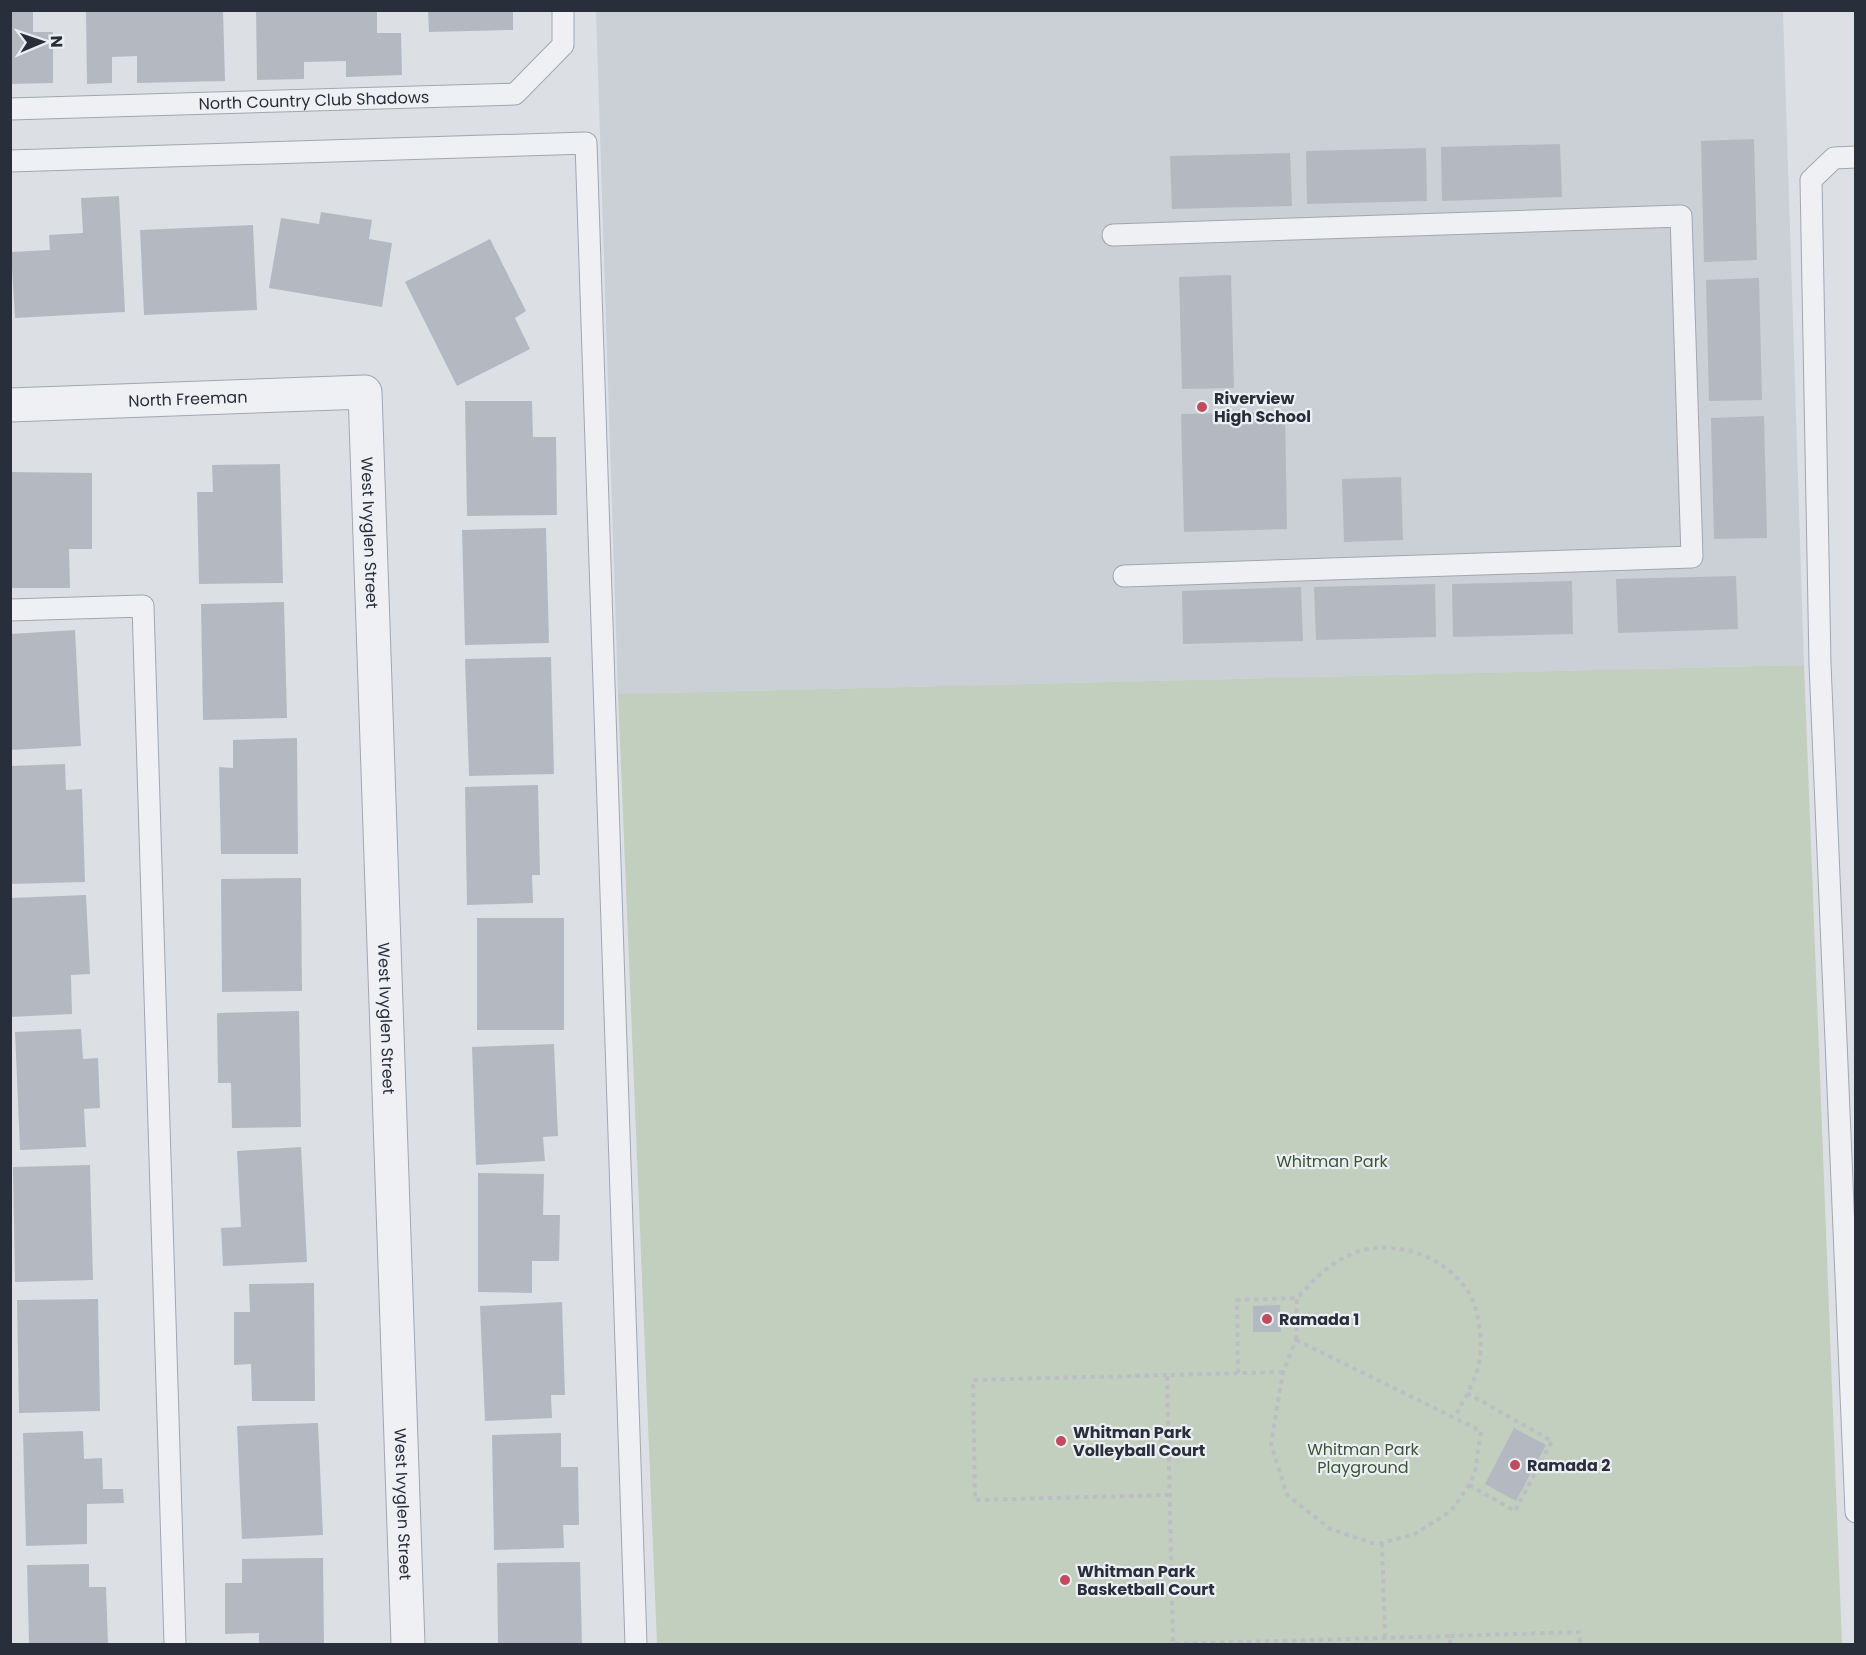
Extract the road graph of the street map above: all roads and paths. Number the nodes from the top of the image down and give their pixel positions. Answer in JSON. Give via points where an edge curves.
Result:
{"nodes":[{"id":1,"x":563,"y":10,"type":"edge"},
{"id":2,"x":10,"y":109,"type":"edge"},
{"id":3,"x":1856,"y":157,"type":"edge"},
{"id":4,"x":10,"y":161,"type":"edge"},
{"id":5,"x":1113,"y":235,"type":"dead end"},
{"id":6,"x":365,"y":392,"type":"joint"},
{"id":7,"x":10,"y":405,"type":"edge"},
{"id":8,"x":1124,"y":576,"type":"dead end"},
{"id":9,"x":10,"y":610,"type":"edge"},
{"id":10,"x":1297,"y":1298,"type":"junction"},
{"id":11,"x":1296,"y":1340,"type":"junction"},
{"id":12,"x":1284,"y":1372,"type":"junction"},
{"id":13,"x":1238,"y":1373,"type":"junction"},
{"id":14,"x":1167,"y":1375,"type":"junction"},
{"id":15,"x":1467,"y":1393,"type":"junction"},
{"id":16,"x":1455,"y":1417,"type":"junction"},
{"id":17,"x":1469,"y":1485,"type":"junction"},
{"id":18,"x":1169,"y":1495,"type":"junction"},
{"id":19,"x":1856,"y":1512,"type":"edge"},
{"id":20,"x":1382,"y":1543,"type":"junction"},
{"id":21,"x":1450,"y":1636,"type":"junction"},
{"id":22,"x":1385,"y":1638,"type":"junction"},
{"id":23,"x":175,"y":1644,"type":"edge"},
{"id":24,"x":408,"y":1644,"type":"edge"},
{"id":25,"x":636,"y":1644,"type":"edge"},
{"id":26,"x":1167,"y":1644,"type":"edge"},
{"id":27,"x":1173,"y":1644,"type":"edge"},
{"id":28,"x":1188,"y":1644,"type":"edge"},
{"id":29,"x":1450,"y":1644,"type":"edge"},
{"id":30,"x":1580,"y":1644,"type":"edge"}],
"edges":[{"from":1,"to":2,"type":"lane","name":"North Country Club Shadows","via":[[563,45],[515,94]]},
{"from":3,"to":19,"type":"lane","via":[[1834,158],[1811,180],[1820,664]]},
{"from":4,"to":25,"type":"lane","via":[[586,143]]},
{"from":5,"to":8,"type":"lane","via":[[1681,216],[1692,557]]},
{"from":6,"to":7,"type":"street","name":"North Freeman"},
{"from":6,"to":24,"type":"street","name":"West Ivyglen Street"},
{"from":9,"to":23,"type":"lane","via":[[143,606]]},
{"from":10,"to":11,"type":"path"},
{"from":10,"to":13,"type":"path","via":[[1237,1300]]},
{"from":10,"to":15,"type":"path","via":[[1332,1264],[1354,1252],[1384,1247],[1411,1251],[1434,1261],[1458,1279],[1472,1299],[1481,1327],[1480,1359]]},
{"from":11,"to":12,"type":"path"},
{"from":11,"to":16,"type":"path"},
{"from":12,"to":13,"type":"path"},
{"from":12,"to":20,"type":"path","via":[[1271,1444],[1287,1494],[1329,1529]]},
{"from":13,"to":14,"type":"path"},
{"from":14,"to":18,"type":"path"},
{"from":14,"to":18,"type":"path","via":[[973,1380],[975,1500]]},
{"from":15,"to":16,"type":"path"},
{"from":15,"to":17,"type":"path","via":[[1552,1441],[1515,1511]]},
{"from":16,"to":17,"type":"path","via":[[1481,1431],[1475,1472]]},
{"from":17,"to":20,"type":"path","via":[[1451,1511],[1415,1534]]},
{"from":18,"to":27,"type":"path"},
{"from":20,"to":22,"type":"path"},
{"from":21,"to":22,"type":"path"},
{"from":21,"to":29,"type":"path"},
{"from":21,"to":30,"type":"path","via":[[1579,1632]]},
{"from":22,"to":28,"type":"path"},
{"from":26,"to":27,"type":"path"},
{"from":27,"to":28,"type":"path"}]}
